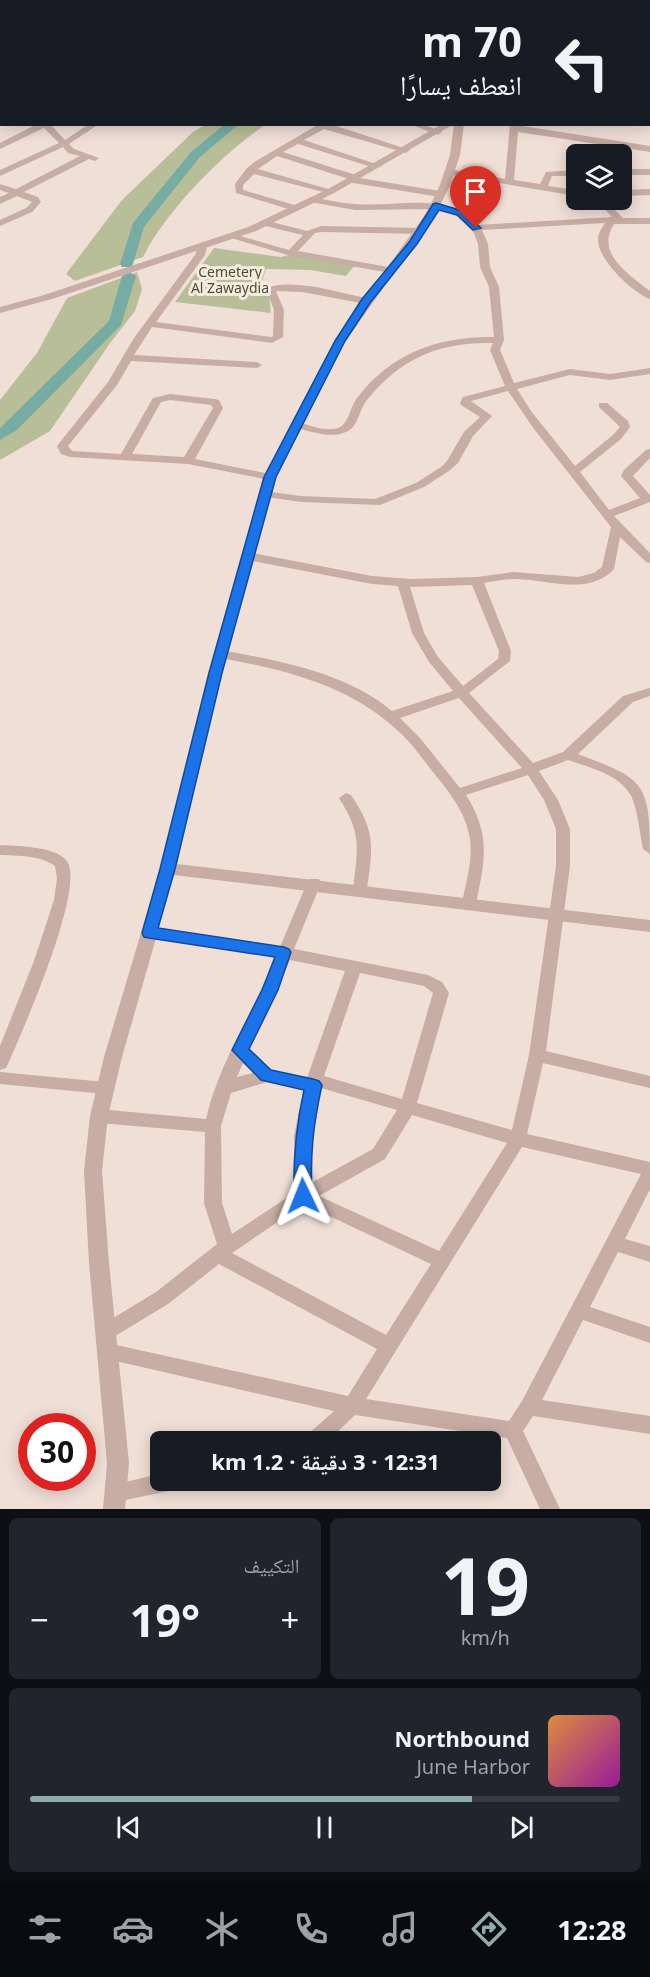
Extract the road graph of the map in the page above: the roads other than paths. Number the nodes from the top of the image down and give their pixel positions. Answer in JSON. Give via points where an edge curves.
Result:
{"nodes":[{"id":1,"x":41,"y":126,"type":"edge"},
{"id":2,"x":47,"y":126,"type":"edge"},
{"id":3,"x":92,"y":126,"type":"edge"},
{"id":4,"x":323,"y":126,"type":"edge"},
{"id":5,"x":328,"y":126,"type":"edge"},
{"id":6,"x":419,"y":126,"type":"edge"},
{"id":7,"x":447,"y":126,"type":"edge"},
{"id":8,"x":459,"y":126,"type":"edge"},
{"id":9,"x":514,"y":127,"type":"edge"},
{"id":10,"x":438,"y":132,"type":"junction"},
{"id":11,"x":297,"y":141,"type":"junction"},
{"id":12,"x":64,"y":144,"type":"junction"},
{"id":13,"x":0,"y":146,"type":"edge"},
{"id":14,"x":650,"y":149,"type":"edge"},
{"id":15,"x":406,"y":150,"type":"junction"},
{"id":16,"x":276,"y":153,"type":"junction"},
{"id":17,"x":378,"y":166,"type":"junction"},
{"id":18,"x":250,"y":170,"type":"junction"},
{"id":19,"x":449,"y":172,"type":"junction"},
{"id":20,"x":632,"y":172,"type":"edge"},
{"id":21,"x":650,"y":172,"type":"edge"},
{"id":22,"x":0,"y":173,"type":"edge"},
{"id":23,"x":566,"y":173,"type":"edge"},
{"id":24,"x":354,"y":179,"type":"junction"},
{"id":25,"x":509,"y":183,"type":"junction"},
{"id":26,"x":0,"y":187,"type":"edge"},
{"id":27,"x":542,"y":189,"type":"junction"},
{"id":28,"x":17,"y":192,"type":"junction"},
{"id":29,"x":331,"y":192,"type":"junction"},
{"id":30,"x":566,"y":192,"type":"edge"},
{"id":31,"x":650,"y":192,"type":"edge"},
{"id":32,"x":632,"y":193,"type":"edge"},
{"id":33,"x":313,"y":200,"type":"junction"},
{"id":34,"x":438,"y":200,"type":"junction"},
{"id":35,"x":0,"y":201,"type":"edge"},
{"id":36,"x":295,"y":208,"type":"junction"},
{"id":37,"x":608,"y":210,"type":"edge"},
{"id":38,"x":616,"y":220,"type":"junction"},
{"id":39,"x":650,"y":221,"type":"edge"},
{"id":40,"x":0,"y":223,"type":"edge"},
{"id":41,"x":264,"y":223,"type":"junction"},
{"id":42,"x":476,"y":228,"type":"junction"},
{"id":43,"x":421,"y":231,"type":"junction"},
{"id":44,"x":309,"y":234,"type":"junction"},
{"id":45,"x":233,"y":237,"type":"junction"},
{"id":46,"x":202,"y":247,"type":"junction"},
{"id":47,"x":291,"y":253,"type":"junction"},
{"id":48,"x":391,"y":270,"type":"junction"},
{"id":49,"x":650,"y":296,"type":"edge"},
{"id":50,"x":366,"y":302,"type":"junction"},
{"id":51,"x":0,"y":310,"type":"edge"},
{"id":52,"x":150,"y":324,"type":"junction"},
{"id":53,"x":499,"y":340,"type":"junction"},
{"id":54,"x":128,"y":358,"type":"junction"},
{"id":55,"x":257,"y":365,"type":"dead end"},
{"id":56,"x":650,"y":371,"type":"edge"},
{"id":57,"x":509,"y":388,"type":"junction"},
{"id":58,"x":603,"y":405,"type":"dead end"},
{"id":59,"x":297,"y":425,"type":"junction"},
{"id":60,"x":650,"y":452,"type":"edge"},
{"id":61,"x":124,"y":458,"type":"junction"},
{"id":62,"x":188,"y":460,"type":"junction"},
{"id":63,"x":574,"y":472,"type":"junction"},
{"id":64,"x":270,"y":477,"type":"junction"},
{"id":65,"x":264,"y":494,"type":"junction"},
{"id":66,"x":648,"y":499,"type":"edge"},
{"id":67,"x":606,"y":515,"type":"junction"},
{"id":68,"x":616,"y":527,"type":"junction"},
{"id":69,"x":247,"y":556,"type":"junction"},
{"id":70,"x":650,"y":560,"type":"edge"},
{"id":71,"x":477,"y":581,"type":"junction"},
{"id":72,"x":403,"y":583,"type":"junction"},
{"id":73,"x":221,"y":654,"type":"junction"},
{"id":74,"x":650,"y":692,"type":"edge"},
{"id":75,"x":461,"y":693,"type":"junction"},
{"id":76,"x":389,"y":717,"type":"junction"},
{"id":77,"x":568,"y":755,"type":"junction"},
{"id":78,"x":531,"y":769,"type":"junction"},
{"id":79,"x":458,"y":793,"type":"junction"},
{"id":80,"x":644,"y":794,"type":"edge"},
{"id":81,"x":346,"y":798,"type":"dead end"},
{"id":82,"x":650,"y":849,"type":"edge"},
{"id":83,"x":0,"y":850,"type":"edge"},
{"id":84,"x":168,"y":869,"type":"junction"},
{"id":85,"x":314,"y":883,"type":"junction"},
{"id":86,"x":360,"y":889,"type":"junction"},
{"id":87,"x":469,"y":903,"type":"junction"},
{"id":88,"x":557,"y":916,"type":"junction"},
{"id":89,"x":650,"y":926,"type":"edge"},
{"id":90,"x":149,"y":933,"type":"junction"},
{"id":91,"x":284,"y":952,"type":"junction"},
{"id":92,"x":354,"y":968,"type":"junction"},
{"id":93,"x":240,"y":1050,"type":"junction"},
{"id":94,"x":537,"y":1055,"type":"junction"},
{"id":95,"x":0,"y":1064,"type":"edge"},
{"id":96,"x":267,"y":1076,"type":"junction"},
{"id":97,"x":0,"y":1078,"type":"edge"},
{"id":98,"x":314,"y":1082,"type":"junction"},
{"id":99,"x":650,"y":1082,"type":"edge"},
{"id":100,"x":105,"y":1088,"type":"junction"},
{"id":101,"x":224,"y":1089,"type":"junction"},
{"id":102,"x":407,"y":1108,"type":"junction"},
{"id":103,"x":99,"y":1116,"type":"junction"},
{"id":104,"x":213,"y":1126,"type":"junction"},
{"id":105,"x":519,"y":1138,"type":"junction"},
{"id":106,"x":650,"y":1171,"type":"edge"},
{"id":107,"x":303,"y":1196,"type":"junction"},
{"id":108,"x":614,"y":1243,"type":"junction"},
{"id":109,"x":223,"y":1251,"type":"junction"},
{"id":110,"x":650,"y":1254,"type":"edge"},
{"id":111,"x":442,"y":1261,"type":"junction"},
{"id":112,"x":579,"y":1311,"type":"junction"},
{"id":113,"x":650,"y":1335,"type":"edge"},
{"id":114,"x":106,"y":1341,"type":"junction"},
{"id":115,"x":389,"y":1346,"type":"junction"},
{"id":116,"x":352,"y":1406,"type":"junction"},
{"id":117,"x":529,"y":1407,"type":"junction"},
{"id":118,"x":650,"y":1425,"type":"edge"},
{"id":119,"x":513,"y":1430,"type":"junction"},
{"id":120,"x":325,"y":1431,"type":"edge"},
{"id":121,"x":150,"y":1489,"type":"edge"},
{"id":122,"x":115,"y":1501,"type":"edge"},
{"id":123,"x":550,"y":1509,"type":"edge"}],
"edges":[{"from":1,"to":13,"type":"street"},
{"from":2,"to":12,"type":"street"},
{"from":3,"to":12,"type":"street"},
{"from":4,"to":11,"type":"street"},
{"from":5,"to":15,"type":"street"},
{"from":6,"to":10,"type":"street"},
{"from":7,"to":10,"type":"street"},
{"from":8,"to":19,"type":"street"},
{"from":9,"to":14,"type":"street"},
{"from":9,"to":25,"type":"street"},
{"from":10,"to":15,"type":"street"},
{"from":11,"to":16,"type":"street"},
{"from":11,"to":17,"type":"street"},
{"from":12,"to":22,"type":"street"},
{"from":12,"to":28,"type":"street","via":[[90,158]]},
{"from":15,"to":17,"type":"street"},
{"from":16,"to":18,"type":"street"},
{"from":16,"to":24,"type":"street"},
{"from":17,"to":24,"type":"street"},
{"from":18,"to":29,"type":"street"},
{"from":18,"to":36,"type":"street","via":[[241,179],[239,191]]},
{"from":19,"to":25,"type":"street"},
{"from":19,"to":34,"type":"street"},
{"from":20,"to":21,"type":"street"},
{"from":23,"to":27,"type":"street","via":[[549,174]]},
{"from":24,"to":29,"type":"street"},
{"from":24,"to":34,"type":"street"},
{"from":25,"to":27,"type":"street"},
{"from":26,"to":28,"type":"street"},
{"from":27,"to":30,"type":"street"},
{"from":28,"to":35,"type":"street"},
{"from":28,"to":40,"type":"street","via":[[36,199],[36,205]]},
{"from":29,"to":33,"type":"street"},
{"from":31,"to":32,"type":"street"},
{"from":33,"to":34,"type":"street","via":[[355,207]]},
{"from":33,"to":36,"type":"street"},
{"from":34,"to":42,"type":"street"},
{"from":34,"to":43,"type":"street"},
{"from":36,"to":41,"type":"street"},
{"from":37,"to":38,"type":"street"},
{"from":38,"to":39,"type":"street"},
{"from":38,"to":42,"type":"street"},
{"from":38,"to":49,"type":"street","via":[[609,222],[604,237],[605,255]]},
{"from":41,"to":44,"type":"street"},
{"from":41,"to":45,"type":"street"},
{"from":42,"to":53,"type":"street","via":[[494,287]]},
{"from":43,"to":44,"type":"street","via":[[327,228]]},
{"from":43,"to":48,"type":"street"},
{"from":44,"to":47,"type":"street"},
{"from":45,"to":46,"type":"street"},
{"from":45,"to":47,"type":"street"},
{"from":46,"to":51,"type":"street"},
{"from":46,"to":52,"type":"street"},
{"from":47,"to":48,"type":"street"},
{"from":48,"to":50,"type":"street"},
{"from":50,"to":52,"type":"street","via":[[273,287],[279,310],[278,337],[272,340]]},
{"from":50,"to":59,"type":"street","via":[[340,341]]},
{"from":52,"to":54,"type":"street"},
{"from":53,"to":57,"type":"street","via":[[495,350]]},
{"from":53,"to":59,"type":"street","via":[[461,339],[414,353],[364,396],[344,429],[330,432]]},
{"from":54,"to":55,"type":"street"},
{"from":54,"to":61,"type":"street","via":[[96,406],[62,446],[70,454]]},
{"from":56,"to":57,"type":"street","via":[[610,377],[577,371]]},
{"from":57,"to":63,"type":"street"},
{"from":57,"to":65,"type":"street","via":[[465,400],[486,418],[468,434],[449,465],[393,497],[368,504]]},
{"from":58,"to":63,"type":"street","via":[[625,427]]},
{"from":59,"to":64,"type":"street"},
{"from":60,"to":66,"type":"street","via":[[627,476]]},
{"from":61,"to":62,"type":"street"},
{"from":61,"to":62,"type":"street","via":[[157,400],[170,397],[216,402],[218,408]]},
{"from":62,"to":64,"type":"street"},
{"from":63,"to":67,"type":"street"},
{"from":64,"to":65,"type":"street"},
{"from":65,"to":69,"type":"street"},
{"from":66,"to":67,"type":"street"},
{"from":67,"to":68,"type":"street"},
{"from":68,"to":70,"type":"street"},
{"from":68,"to":71,"type":"street","via":[[608,569],[592,578],[557,581],[524,575]]},
{"from":69,"to":72,"type":"street"},
{"from":69,"to":73,"type":"street"},
{"from":71,"to":72,"type":"street"},
{"from":71,"to":75,"type":"street","via":[[506,655],[504,661]]},
{"from":72,"to":75,"type":"street","via":[[427,648]]},
{"from":73,"to":76,"type":"street","via":[[311,674],[357,693]]},
{"from":73,"to":84,"type":"street"},
{"from":74,"to":77,"type":"street","via":[[628,699]]},
{"from":75,"to":76,"type":"street"},
{"from":75,"to":78,"type":"street"},
{"from":76,"to":79,"type":"street"},
{"from":77,"to":78,"type":"street"},
{"from":77,"to":80,"type":"street","via":[[621,776]]},
{"from":78,"to":79,"type":"street"},
{"from":78,"to":88,"type":"street","via":[[551,800],[563,829]]},
{"from":79,"to":87,"type":"street","via":[[471,816],[477,840]]},
{"from":80,"to":82,"type":"street"},
{"from":81,"to":86,"type":"street","via":[[364,830]]},
{"from":83,"to":95,"type":"street","via":[[54,858],[65,871],[65,888]]},
{"from":84,"to":85,"type":"street"},
{"from":84,"to":90,"type":"street"},
{"from":85,"to":86,"type":"street"},
{"from":85,"to":91,"type":"street"},
{"from":86,"to":87,"type":"street"},
{"from":87,"to":88,"type":"street"},
{"from":88,"to":89,"type":"street"},
{"from":88,"to":94,"type":"street"},
{"from":90,"to":91,"type":"street"},
{"from":90,"to":100,"type":"street"},
{"from":91,"to":92,"type":"street"},
{"from":91,"to":93,"type":"street"},
{"from":92,"to":98,"type":"street"},
{"from":92,"to":102,"type":"street","via":[[428,981],[440,989]]},
{"from":93,"to":96,"type":"street"},
{"from":93,"to":101,"type":"street"},
{"from":94,"to":99,"type":"street"},
{"from":94,"to":105,"type":"street"},
{"from":96,"to":98,"type":"street"},
{"from":96,"to":101,"type":"street"},
{"from":97,"to":100,"type":"street"},
{"from":98,"to":102,"type":"street"},
{"from":98,"to":107,"type":"street","via":[[304,1127]]},
{"from":100,"to":103,"type":"street"},
{"from":101,"to":104,"type":"street"},
{"from":102,"to":105,"type":"street"},
{"from":102,"to":107,"type":"street","via":[[379,1154]]},
{"from":103,"to":104,"type":"street"},
{"from":103,"to":114,"type":"street","via":[[93,1172]]},
{"from":104,"to":109,"type":"street","via":[[213,1203]]},
{"from":105,"to":106,"type":"street"},
{"from":105,"to":111,"type":"street"},
{"from":106,"to":108,"type":"street"},
{"from":107,"to":109,"type":"street"},
{"from":107,"to":111,"type":"street"},
{"from":108,"to":110,"type":"street"},
{"from":108,"to":112,"type":"street"},
{"from":109,"to":114,"type":"street"},
{"from":109,"to":115,"type":"street"},
{"from":111,"to":115,"type":"street"},
{"from":112,"to":113,"type":"street"},
{"from":112,"to":117,"type":"street"},
{"from":114,"to":116,"type":"street"},
{"from":114,"to":122,"type":"street","via":[[118,1464]]},
{"from":115,"to":116,"type":"street"},
{"from":116,"to":119,"type":"street"},
{"from":116,"to":120,"type":"street"},
{"from":117,"to":118,"type":"street"},
{"from":117,"to":119,"type":"street"},
{"from":119,"to":123,"type":"street"},
{"from":121,"to":122,"type":"street"}]}
